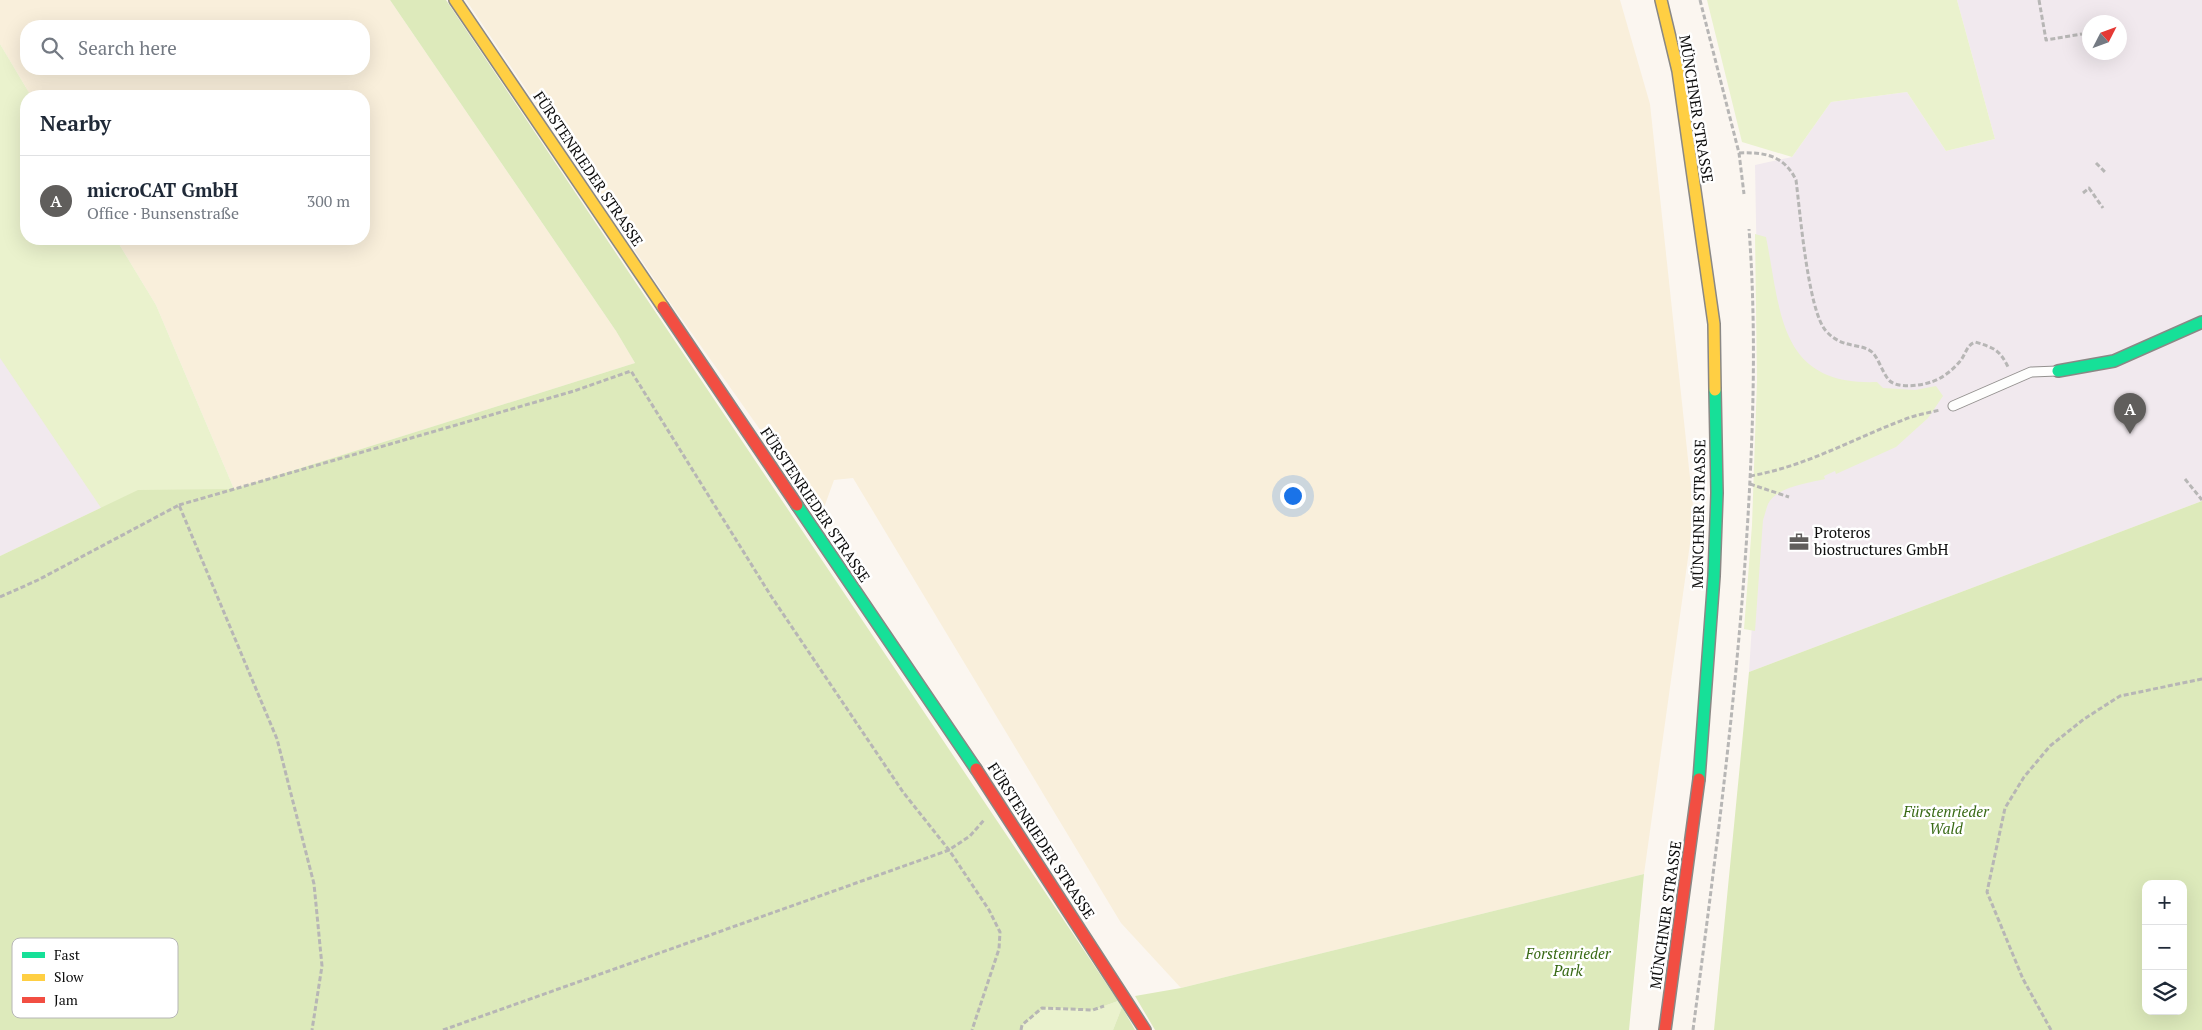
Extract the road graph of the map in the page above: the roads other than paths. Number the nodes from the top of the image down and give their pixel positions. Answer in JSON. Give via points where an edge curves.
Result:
{"nodes":[{"id":1,"x":455,"y":0,"type":"edge"},
{"id":2,"x":1661,"y":0,"type":"edge"},
{"id":3,"x":2202,"y":322,"type":"edge"},
{"id":4,"x":2058,"y":370,"type":"joint"},
{"id":5,"x":1953,"y":406,"type":"road end"},
{"id":6,"x":1145,"y":1030,"type":"edge"},
{"id":7,"x":1665,"y":1030,"type":"edge"}],
"edges":[{"from":1,"to":6,"type":"street","name":"FÜRSTENRIEDER STRASSE","via":[[999,804]]},
{"from":2,"to":7,"type":"street","name":"MÜNCHNER STRASSE","via":[[1678,71],[1714,324],[1717,493],[1698,788]]},
{"from":3,"to":4,"type":"street","via":[[2114,361]]},
{"from":4,"to":5,"type":"lane","via":[[2032,372]]}]}
